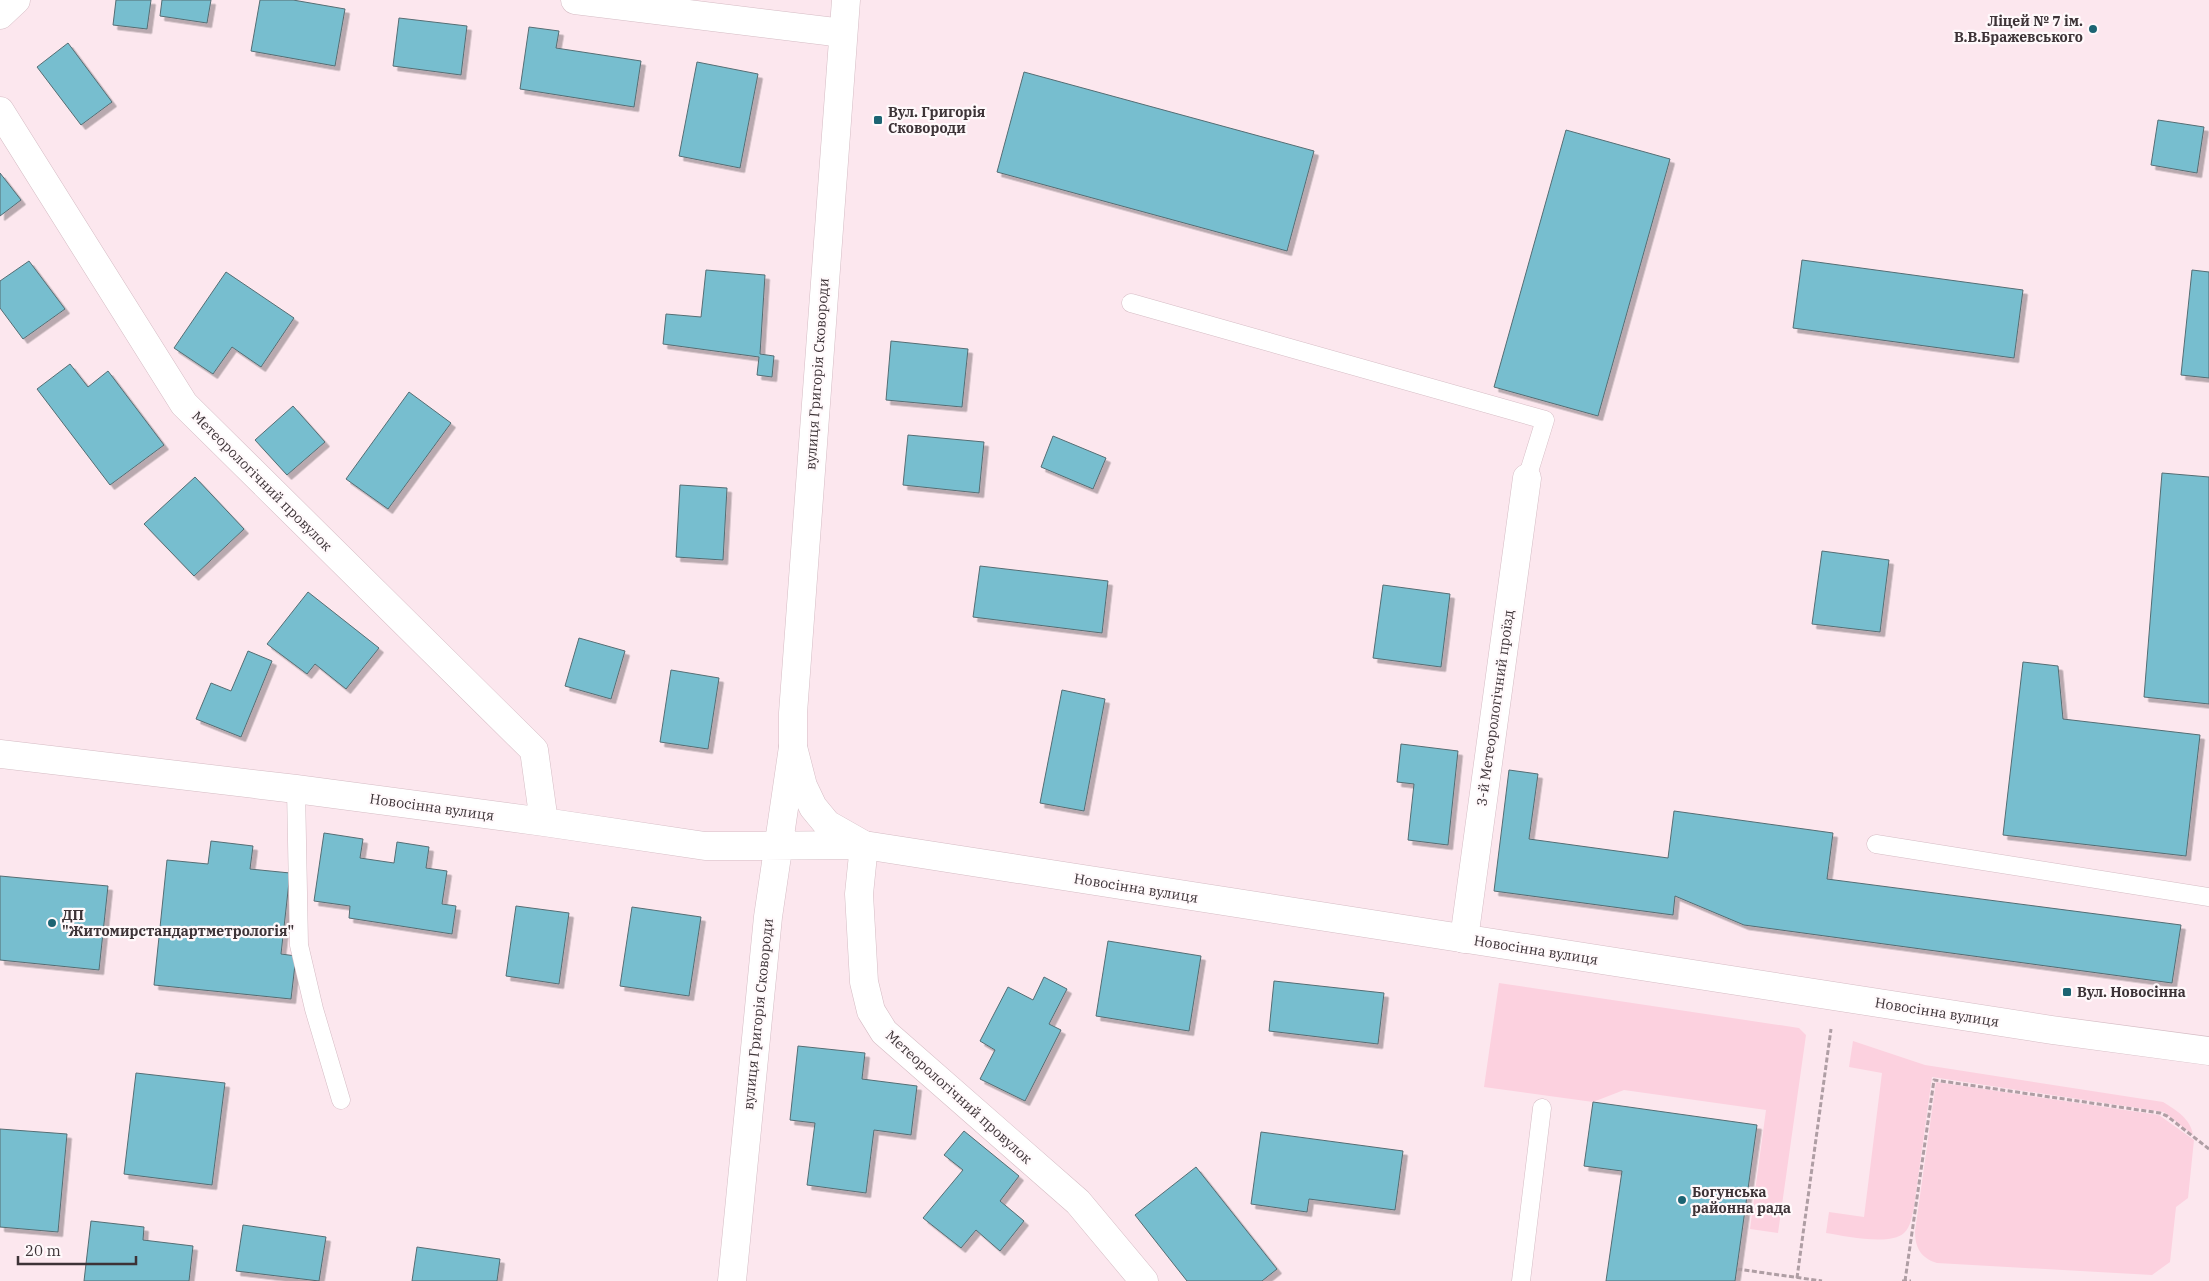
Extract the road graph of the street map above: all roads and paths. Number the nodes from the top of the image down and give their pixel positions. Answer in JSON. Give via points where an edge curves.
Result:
{"nodes":[{"id":1,"x":16,"y":0,"type":"edge"},
{"id":2,"x":575,"y":0,"type":"edge"},
{"id":3,"x":846,"y":0,"type":"edge"},
{"id":4,"x":0,"y":15,"type":"edge"},
{"id":5,"x":843,"y":32,"type":"junction"},
{"id":6,"x":0,"y":111,"type":"edge"},
{"id":7,"x":1131,"y":303,"type":"dead end"},
{"id":8,"x":1527,"y":478,"type":"joint"},
{"id":9,"x":793,"y":747,"type":"junction"},
{"id":10,"x":0,"y":754,"type":"edge"},
{"id":11,"x":296,"y":789,"type":"junction"},
{"id":12,"x":544,"y":822,"type":"junction"},
{"id":13,"x":827,"y":824,"type":"joint"},
{"id":14,"x":1876,"y":844,"type":"dead end"},
{"id":15,"x":864,"y":845,"type":"junction"},
{"id":16,"x":778,"y":847,"type":"junction"},
{"id":17,"x":2209,"y":897,"type":"edge"},
{"id":18,"x":1464,"y":938,"type":"junction"},
{"id":19,"x":1831,"y":1028,"type":"dead end"},
{"id":20,"x":2209,"y":1051,"type":"edge"},
{"id":21,"x":340,"y":1100,"type":"dead end"},
{"id":22,"x":1542,"y":1108,"type":"dead end"},
{"id":23,"x":2209,"y":1149,"type":"edge"},
{"id":24,"x":1737,"y":1269,"type":"dead end"},
{"id":25,"x":1797,"y":1278,"type":"junction"},
{"id":26,"x":732,"y":1281,"type":"edge"},
{"id":27,"x":1144,"y":1281,"type":"edge"},
{"id":28,"x":1521,"y":1281,"type":"edge"},
{"id":29,"x":1822,"y":1281,"type":"edge"},
{"id":30,"x":1904,"y":1281,"type":"edge"},
{"id":31,"x":1911,"y":1281,"type":"edge"}],
"edges":[{"from":1,"to":4,"type":"street"},
{"from":2,"to":5,"type":"street"},
{"from":3,"to":5,"type":"street","name":"вулиця Григорія Сковороди"},
{"from":5,"to":9,"type":"street","name":"вулиця Григорія Сковороди","via":[[797,637]]},
{"from":6,"to":12,"type":"street","name":"Метеорологічний провулок","via":[[184,404],[534,750]]},
{"from":7,"to":8,"type":"lane","via":[[1546,420]]},
{"from":8,"to":18,"type":"street","name":"3-й Метеорологічний проїзд"},
{"from":9,"to":13,"type":"street","name":"вулиця Григорія Сковороди","via":[[803,786],[813,807]]},
{"from":9,"to":16,"type":"street","name":"вулиця Григорія Сковороди"},
{"from":10,"to":11,"type":"street","name":"Новосінна вулиця"},
{"from":11,"to":12,"type":"street","name":"Новосінна вулиця"},
{"from":11,"to":21,"type":"lane","via":[[299,945]]},
{"from":12,"to":16,"type":"street","name":"Новосінна вулиця","via":[[705,846]]},
{"from":13,"to":15,"type":"street","name":"Новосінна вулиця"},
{"from":14,"to":17,"type":"lane"},
{"from":15,"to":16,"type":"street","name":"Новосінна вулиця"},
{"from":15,"to":18,"type":"street","name":"Новосінна вулиця"},
{"from":15,"to":27,"type":"street","name":"Метеорологічний провулок","via":[[859,894],[864,982],[870,1011],[884,1032],[1078,1202]]},
{"from":16,"to":26,"type":"street","name":"вулиця Григорія Сковороди","via":[[768,917]]},
{"from":18,"to":20,"type":"street","name":"Новосінна вулиця","via":[[2052,1030]]},
{"from":19,"to":25,"type":"path"},
{"from":22,"to":28,"type":"lane"},
{"from":23,"to":30,"type":"path","via":[[2160,1113],[1934,1080]]},
{"from":24,"to":25,"type":"path"},
{"from":25,"to":29,"type":"path"},
{"from":30,"to":31,"type":"path"}]}
